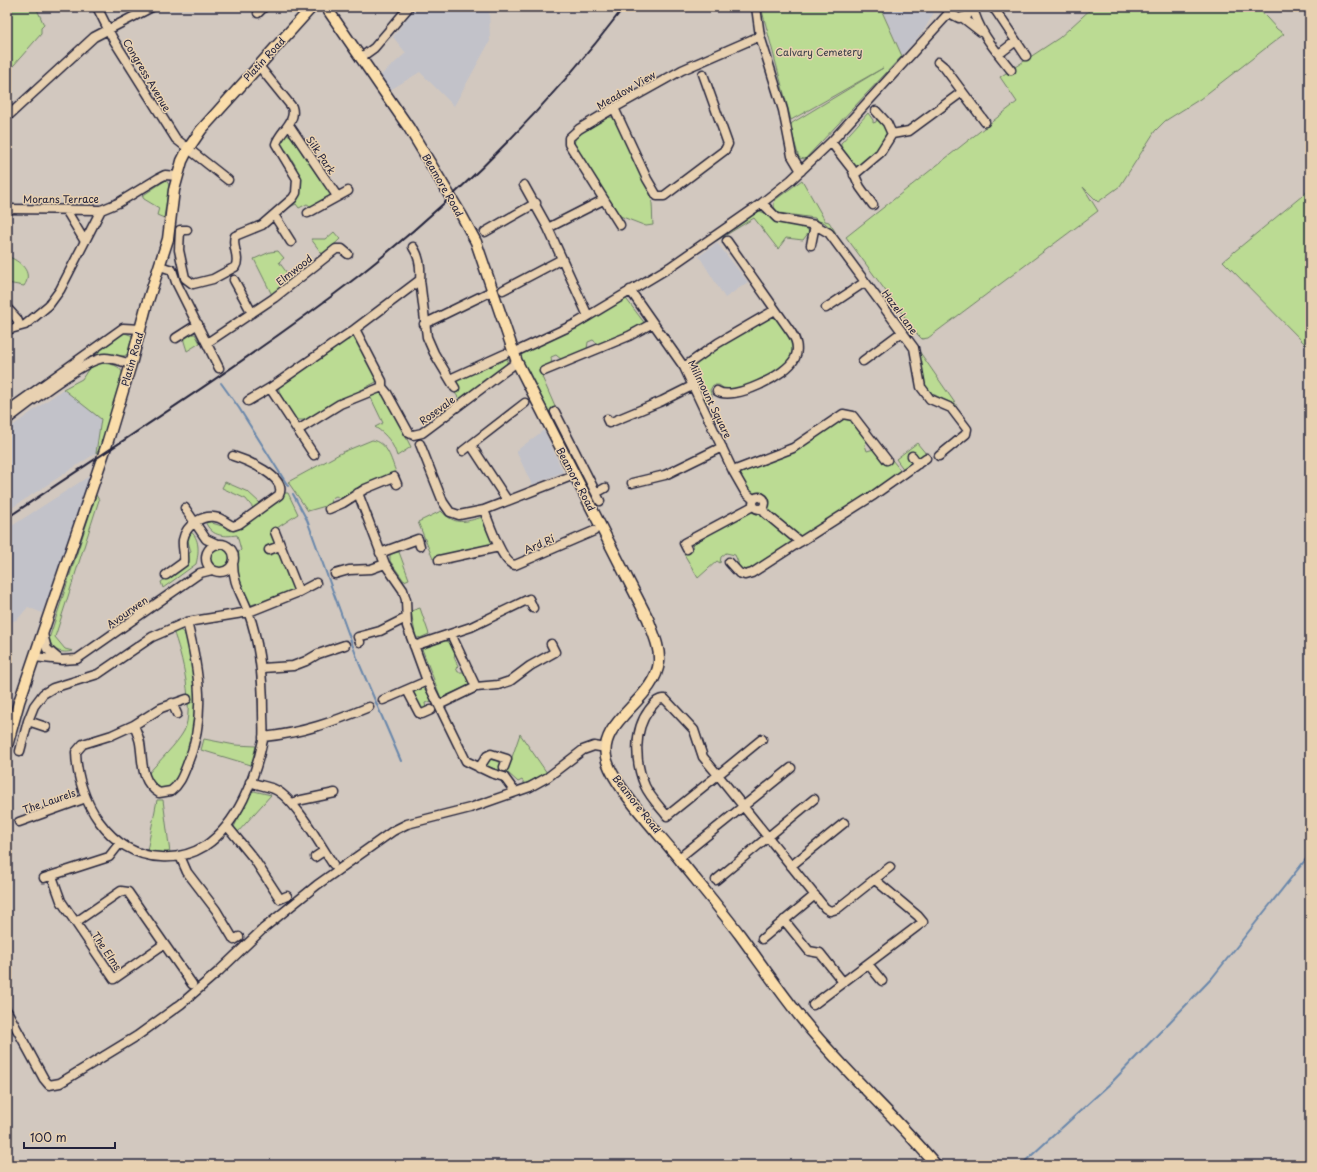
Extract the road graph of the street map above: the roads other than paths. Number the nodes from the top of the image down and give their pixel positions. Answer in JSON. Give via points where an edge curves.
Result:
{"nodes":[{"id":1,"x":97,"y":7,"type":"edge"},
{"id":2,"x":152,"y":7,"type":"edge"},
{"id":3,"x":264,"y":7,"type":"edge"},
{"id":4,"x":312,"y":7,"type":"edge"},
{"id":5,"x":326,"y":7,"type":"edge"},
{"id":6,"x":408,"y":7,"type":"edge"},
{"id":7,"x":756,"y":7,"type":"edge"},
{"id":8,"x":973,"y":7,"type":"edge"},
{"id":9,"x":991,"y":7,"type":"edge"},
{"id":10,"x":948,"y":10,"type":"edge"},
{"id":11,"x":258,"y":13,"type":"dead end"},
{"id":12,"x":962,"y":18,"type":"junction"},
{"id":13,"x":108,"y":29,"type":"junction"},
{"id":14,"x":984,"y":34,"type":"junction"},
{"id":15,"x":760,"y":36,"type":"junction"},
{"id":16,"x":1016,"y":41,"type":"junction"},
{"id":17,"x":999,"y":54,"type":"junction"},
{"id":18,"x":1026,"y":56,"type":"dead end"},
{"id":19,"x":360,"y":58,"type":"junction"},
{"id":20,"x":938,"y":62,"type":"dead end"},
{"id":21,"x":259,"y":66,"type":"junction"},
{"id":22,"x":1011,"y":70,"type":"dead end"},
{"id":23,"x":703,"y":74,"type":"dead end"},
{"id":24,"x":962,"y":92,"type":"junction"},
{"id":25,"x":614,"y":108,"type":"junction"},
{"id":26,"x":876,"y":111,"type":"dead end"},
{"id":27,"x":7,"y":117,"type":"edge"},
{"id":28,"x":985,"y":122,"type":"dead end"},
{"id":29,"x":289,"y":125,"type":"junction"},
{"id":30,"x":892,"y":134,"type":"junction"},
{"id":31,"x":831,"y":142,"type":"junction"},
{"id":32,"x":188,"y":148,"type":"junction"},
{"id":33,"x":800,"y":170,"type":"junction"},
{"id":34,"x":854,"y":174,"type":"junction"},
{"id":35,"x":178,"y":176,"type":"junction"},
{"id":36,"x":228,"y":180,"type":"dead end"},
{"id":37,"x":524,"y":185,"type":"dead end"},
{"id":38,"x":348,"y":190,"type":"dead end"},
{"id":39,"x":337,"y":196,"type":"junction"},
{"id":40,"x":603,"y":200,"type":"junction"},
{"id":41,"x":762,"y":202,"type":"junction"},
{"id":42,"x":536,"y":203,"type":"junction"},
{"id":43,"x":873,"y":206,"type":"dead end"},
{"id":44,"x":7,"y":209,"type":"edge"},
{"id":45,"x":66,"y":210,"type":"junction"},
{"id":46,"x":101,"y":210,"type":"junction"},
{"id":47,"x":308,"y":213,"type":"dead end"},
{"id":48,"x":274,"y":215,"type":"junction"},
{"id":49,"x":620,"y":225,"type":"dead end"},
{"id":50,"x":815,"y":225,"type":"junction"},
{"id":51,"x":548,"y":228,"type":"junction"},
{"id":52,"x":187,"y":230,"type":"dead end"},
{"id":53,"x":485,"y":232,"type":"dead end"},
{"id":54,"x":84,"y":240,"type":"junction"},
{"id":55,"x":727,"y":241,"type":"dead end"},
{"id":56,"x":291,"y":242,"type":"dead end"},
{"id":57,"x":811,"y":245,"type":"dead end"},
{"id":58,"x":413,"y":247,"type":"dead end"},
{"id":59,"x":348,"y":254,"type":"dead end"},
{"id":60,"x":562,"y":259,"type":"junction"},
{"id":61,"x":160,"y":266,"type":"junction"},
{"id":62,"x":234,"y":280,"type":"dead end"},
{"id":63,"x":420,"y":280,"type":"junction"},
{"id":64,"x":866,"y":282,"type":"junction"},
{"id":65,"x":503,"y":290,"type":"dead end"},
{"id":66,"x":630,"y":290,"type":"junction"},
{"id":67,"x":492,"y":291,"type":"junction"},
{"id":68,"x":7,"y":308,"type":"edge"},
{"id":69,"x":826,"y":308,"type":"dead end"},
{"id":70,"x":775,"y":310,"type":"junction"},
{"id":71,"x":252,"y":313,"type":"junction"},
{"id":72,"x":588,"y":316,"type":"junction"},
{"id":73,"x":653,"y":323,"type":"junction"},
{"id":74,"x":198,"y":324,"type":"junction"},
{"id":75,"x":424,"y":324,"type":"junction"},
{"id":76,"x":20,"y":326,"type":"junction"},
{"id":77,"x":354,"y":328,"type":"junction"},
{"id":78,"x":141,"y":329,"type":"junction"},
{"id":79,"x":7,"y":330,"type":"edge"},
{"id":80,"x":902,"y":332,"type":"junction"},
{"id":81,"x":176,"y":338,"type":"dead end"},
{"id":82,"x":207,"y":343,"type":"junction"},
{"id":83,"x":512,"y":356,"type":"junction"},
{"id":84,"x":863,"y":361,"type":"dead end"},
{"id":85,"x":131,"y":364,"type":"junction"},
{"id":86,"x":684,"y":367,"type":"junction"},
{"id":87,"x":219,"y":368,"type":"dead end"},
{"id":88,"x":544,"y":371,"type":"dead end"},
{"id":89,"x":60,"y":377,"type":"junction"},
{"id":90,"x":450,"y":379,"type":"junction"},
{"id":91,"x":694,"y":385,"type":"junction"},
{"id":92,"x":382,"y":387,"type":"junction"},
{"id":93,"x":270,"y":388,"type":"junction"},
{"id":94,"x":455,"y":388,"type":"dead end"},
{"id":95,"x":717,"y":391,"type":"dead end"},
{"id":96,"x":248,"y":401,"type":"dead end"},
{"id":97,"x":525,"y":403,"type":"dead end"},
{"id":98,"x":7,"y":411,"type":"edge"},
{"id":99,"x":555,"y":412,"type":"dead end"},
{"id":100,"x":607,"y":419,"type":"dead end"},
{"id":101,"x":7,"y":420,"type":"edge"},
{"id":102,"x":560,"y":421,"type":"junction"},
{"id":103,"x":549,"y":426,"type":"junction"},
{"id":104,"x":298,"y":430,"type":"junction"},
{"id":105,"x":420,"y":444,"type":"dead end"},
{"id":106,"x":471,"y":445,"type":"junction"},
{"id":107,"x":722,"y":447,"type":"junction"},
{"id":108,"x":463,"y":451,"type":"dead end"},
{"id":109,"x":314,"y":455,"type":"dead end"},
{"id":110,"x":233,"y":456,"type":"dead end"},
{"id":111,"x":912,"y":456,"type":"dead end"},
{"id":112,"x":939,"y":456,"type":"dead end"},
{"id":113,"x":926,"y":458,"type":"dead end"},
{"id":114,"x":887,"y":460,"type":"dead end"},
{"id":115,"x":918,"y":464,"type":"junction"},
{"id":116,"x":733,"y":471,"type":"junction"},
{"id":117,"x":574,"y":476,"type":"junction"},
{"id":118,"x":632,"y":483,"type":"dead end"},
{"id":119,"x":396,"y":484,"type":"dead end"},
{"id":120,"x":606,"y":488,"type":"dead end"},
{"id":121,"x":358,"y":492,"type":"junction"},
{"id":122,"x":508,"y":500,"type":"junction"},
{"id":123,"x":753,"y":503,"type":"junction"},
{"id":124,"x":186,"y":508,"type":"dead end"},
{"id":125,"x":329,"y":509,"type":"dead end"},
{"id":126,"x":484,"y":510,"type":"junction"},
{"id":127,"x":195,"y":522,"type":"junction"},
{"id":128,"x":594,"y":531,"type":"dead end"},
{"id":129,"x":274,"y":532,"type":"dead end"},
{"id":130,"x":206,"y":539,"type":"junction"},
{"id":131,"x":800,"y":542,"type":"junction"},
{"id":132,"x":218,"y":545,"type":"junction"},
{"id":133,"x":280,"y":546,"type":"junction"},
{"id":134,"x":420,"y":546,"type":"dead end"},
{"id":135,"x":499,"y":547,"type":"junction"},
{"id":136,"x":687,"y":549,"type":"dead end"},
{"id":137,"x":268,"y":550,"type":"dead end"},
{"id":138,"x":208,"y":552,"type":"junction"},
{"id":139,"x":380,"y":553,"type":"junction"},
{"id":140,"x":439,"y":560,"type":"dead end"},
{"id":141,"x":206,"y":561,"type":"junction"},
{"id":142,"x":729,"y":562,"type":"dead end"},
{"id":143,"x":233,"y":563,"type":"junction"},
{"id":144,"x":385,"y":564,"type":"junction"},
{"id":145,"x":212,"y":570,"type":"junction"},
{"id":146,"x":223,"y":572,"type":"junction"},
{"id":147,"x":200,"y":573,"type":"junction"},
{"id":148,"x":335,"y":574,"type":"dead end"},
{"id":149,"x":166,"y":576,"type":"dead end"},
{"id":150,"x":233,"y":577,"type":"junction"},
{"id":151,"x":316,"y":583,"type":"dead end"},
{"id":152,"x":298,"y":592,"type":"junction"},
{"id":153,"x":533,"y":608,"type":"dead end"},
{"id":154,"x":248,"y":612,"type":"junction"},
{"id":155,"x":406,"y":618,"type":"junction"},
{"id":156,"x":187,"y":622,"type":"junction"},
{"id":157,"x":42,"y":633,"type":"junction"},
{"id":158,"x":451,"y":634,"type":"junction"},
{"id":159,"x":360,"y":642,"type":"dead end"},
{"id":160,"x":551,"y":644,"type":"dead end"},
{"id":161,"x":345,"y":645,"type":"dead end"},
{"id":162,"x":414,"y":646,"type":"junction"},
{"id":163,"x":34,"y":657,"type":"junction"},
{"id":164,"x":62,"y":660,"type":"junction"},
{"id":165,"x":262,"y":668,"type":"junction"},
{"id":166,"x":427,"y":681,"type":"junction"},
{"id":167,"x":476,"y":688,"type":"junction"},
{"id":168,"x":407,"y":690,"type":"junction"},
{"id":169,"x":187,"y":699,"type":"dead end"},
{"id":170,"x":383,"y":700,"type":"dead end"},
{"id":171,"x":172,"y":703,"type":"junction"},
{"id":172,"x":438,"y":705,"type":"junction"},
{"id":173,"x":369,"y":707,"type":"dead end"},
{"id":174,"x":431,"y":710,"type":"dead end"},
{"id":175,"x":177,"y":714,"type":"dead end"},
{"id":176,"x":28,"y":721,"type":"junction"},
{"id":177,"x":134,"y":725,"type":"junction"},
{"id":178,"x":46,"y":727,"type":"dead end"},
{"id":179,"x":263,"y":738,"type":"junction"},
{"id":180,"x":762,"y":739,"type":"dead end"},
{"id":181,"x":7,"y":746,"type":"edge"},
{"id":182,"x":606,"y":748,"type":"junction"},
{"id":183,"x":20,"y":751,"type":"dead end"},
{"id":184,"x":504,"y":767,"type":"dead end"},
{"id":185,"x":479,"y":768,"type":"junction"},
{"id":186,"x":791,"y":768,"type":"dead end"},
{"id":187,"x":718,"y":775,"type":"junction"},
{"id":188,"x":250,"y":782,"type":"junction"},
{"id":189,"x":515,"y":792,"type":"junction"},
{"id":190,"x":335,"y":793,"type":"dead end"},
{"id":191,"x":86,"y":798,"type":"junction"},
{"id":192,"x":814,"y":799,"type":"dead end"},
{"id":193,"x":292,"y":804,"type":"junction"},
{"id":194,"x":743,"y":806,"type":"junction"},
{"id":195,"x":19,"y":822,"type":"dead end"},
{"id":196,"x":844,"y":823,"type":"dead end"},
{"id":197,"x":227,"y":826,"type":"junction"},
{"id":198,"x":768,"y":838,"type":"junction"},
{"id":199,"x":120,"y":843,"type":"junction"},
{"id":200,"x":324,"y":851,"type":"junction"},
{"id":201,"x":180,"y":856,"type":"junction"},
{"id":202,"x":315,"y":857,"type":"dead end"},
{"id":203,"x":679,"y":858,"type":"junction"},
{"id":204,"x":333,"y":864,"type":"dead end"},
{"id":205,"x":791,"y":866,"type":"junction"},
{"id":206,"x":890,"y":867,"type":"dead end"},
{"id":207,"x":52,"y":876,"type":"junction"},
{"id":208,"x":44,"y":878,"type":"dead end"},
{"id":209,"x":874,"y":879,"type":"junction"},
{"id":210,"x":716,"y":880,"type":"dead end"},
{"id":211,"x":815,"y":895,"type":"junction"},
{"id":212,"x":287,"y":896,"type":"dead end"},
{"id":213,"x":784,"y":920,"type":"junction"},
{"id":214,"x":76,"y":922,"type":"junction"},
{"id":215,"x":239,"y":937,"type":"dead end"},
{"id":216,"x":762,"y":938,"type":"dead end"},
{"id":217,"x":164,"y":944,"type":"junction"},
{"id":218,"x":868,"y":964,"type":"junction"},
{"id":219,"x":882,"y":981,"type":"dead end"},
{"id":220,"x":843,"y":982,"type":"junction"},
{"id":221,"x":192,"y":984,"type":"dead end"},
{"id":222,"x":813,"y":1005,"type":"dead end"},
{"id":223,"x":7,"y":1011,"type":"edge"},
{"id":224,"x":936,"y":1165,"type":"edge"}],
"edges":[{"from":1,"to":13,"type":"street","name":"Congress Avenue"},
{"from":2,"to":13,"type":"street"},
{"from":3,"to":11,"type":"street"},
{"from":4,"to":21,"type":"main road","name":"Platin Road"},
{"from":5,"to":19,"type":"main road","name":"Beamore Road"},
{"from":6,"to":19,"type":"street","via":[[379,43]]},
{"from":7,"to":15,"type":"street"},
{"from":8,"to":12,"type":"street","via":[[970,13]]},
{"from":8,"to":14,"type":"street"},
{"from":9,"to":16,"type":"street"},
{"from":10,"to":12,"type":"street","via":[[956,17]]},
{"from":10,"to":31,"type":"street"},
{"from":12,"to":14,"type":"street"},
{"from":13,"to":27,"type":"street","via":[[94,37]]},
{"from":13,"to":32,"type":"street","name":"Congress Avenue","via":[[163,121],[176,139]]},
{"from":14,"to":17,"type":"street"},
{"from":15,"to":25,"type":"street","name":"Meadow View","via":[[682,70]]},
{"from":15,"to":33,"type":"street","via":[[783,110],[792,156]]},
{"from":16,"to":17,"type":"street"},
{"from":16,"to":18,"type":"street"},
{"from":17,"to":22,"type":"street"},
{"from":19,"to":67,"type":"main road","name":"Beamore Road","via":[[409,128],[447,190],[476,242]]},
{"from":20,"to":24,"type":"street"},
{"from":21,"to":29,"type":"street","via":[[292,107],[293,118]]},
{"from":21,"to":32,"type":"main road","name":"Platin Road"},
{"from":23,"to":25,"type":"street","via":[[728,144],[725,150],[664,196],[657,196],[647,179]]},
{"from":24,"to":28,"type":"street"},
{"from":24,"to":30,"type":"street","via":[[909,131]]},
{"from":25,"to":40,"type":"street","name":"Meadow View","via":[[569,138],[569,144]]},
{"from":26,"to":30,"type":"street","via":[[887,123]]},
{"from":29,"to":39,"type":"street","name":"Silk Park"},
{"from":29,"to":48,"type":"street","via":[[279,136],[276,144],[294,172],[298,186],[293,198]]},
{"from":30,"to":34,"type":"street","via":[[880,153]]},
{"from":31,"to":33,"type":"street"},
{"from":31,"to":34,"type":"street"},
{"from":32,"to":35,"type":"main road","name":"Platin Road"},
{"from":32,"to":36,"type":"street","name":"Congress Avenue"},
{"from":33,"to":41,"type":"street"},
{"from":34,"to":43,"type":"street"},
{"from":35,"to":46,"type":"street","name":"Morans Terrace","via":[[159,178],[118,203]]},
{"from":35,"to":61,"type":"main road","name":"Platin Road","via":[[170,231]]},
{"from":37,"to":42,"type":"street"},
{"from":38,"to":39,"type":"street"},
{"from":39,"to":47,"type":"street"},
{"from":40,"to":49,"type":"street","name":"Meadow View"},
{"from":40,"to":51,"type":"street"},
{"from":41,"to":50,"type":"street","name":"Hazel Lane","via":[[777,218]]},
{"from":41,"to":66,"type":"street","via":[[680,260]]},
{"from":42,"to":51,"type":"street"},
{"from":42,"to":53,"type":"street"},
{"from":44,"to":45,"type":"street","name":"Morans Terrace"},
{"from":45,"to":46,"type":"street","name":"Morans Terrace"},
{"from":45,"to":54,"type":"street"},
{"from":46,"to":54,"type":"street"},
{"from":48,"to":52,"type":"street","via":[[262,225],[235,236],[233,241],[238,261],[235,267],[213,279],[194,284],[185,278],[179,250],[180,230]]},
{"from":48,"to":56,"type":"street"},
{"from":50,"to":57,"type":"street"},
{"from":50,"to":64,"type":"street","name":"Hazel Lane","via":[[829,232]]},
{"from":51,"to":60,"type":"street"},
{"from":54,"to":76,"type":"street","via":[[60,290],[49,305],[39,316]]},
{"from":55,"to":70,"type":"street"},
{"from":58,"to":63,"type":"street","name":"Rosevale","via":[[421,270]]},
{"from":59,"to":71,"type":"street","name":"Elmwood","via":[[342,249],[336,249]]},
{"from":60,"to":65,"type":"street"},
{"from":60,"to":72,"type":"street"},
{"from":61,"to":74,"type":"street","via":[[172,270]]},
{"from":61,"to":78,"type":"main road","name":"Platin Road"},
{"from":62,"to":71,"type":"street"},
{"from":63,"to":75,"type":"street","name":"Rosevale"},
{"from":63,"to":77,"type":"street"},
{"from":64,"to":69,"type":"street"},
{"from":64,"to":80,"type":"street","name":"Hazel Lane"},
{"from":66,"to":72,"type":"street"},
{"from":66,"to":73,"type":"street","name":"Millmount Square"},
{"from":67,"to":75,"type":"street"},
{"from":67,"to":83,"type":"main road","name":"Beamore Road"},
{"from":68,"to":76,"type":"street"},
{"from":70,"to":86,"type":"street","via":[[718,343]]},
{"from":70,"to":95,"type":"street","via":[[794,337],[797,348],[795,359],[779,373],[756,386],[726,394]]},
{"from":71,"to":82,"type":"street","name":"Elmwood"},
{"from":72,"to":83,"type":"street"},
{"from":73,"to":86,"type":"street","name":"Millmount Square"},
{"from":73,"to":88,"type":"street","via":[[629,336],[555,361]]},
{"from":74,"to":81,"type":"street"},
{"from":74,"to":82,"type":"street"},
{"from":75,"to":90,"type":"street","name":"Rosevale","via":[[430,345]]},
{"from":76,"to":79,"type":"street"},
{"from":77,"to":92,"type":"street","name":"Rosevale","via":[[382,381]]},
{"from":77,"to":93,"type":"street"},
{"from":78,"to":85,"type":"main road","name":"Platin Road"},
{"from":78,"to":89,"type":"street","via":[[123,328]]},
{"from":80,"to":84,"type":"street"},
{"from":80,"to":112,"type":"street","name":"Hazel Lane","via":[[914,348],[918,382],[921,387],[930,399],[951,408],[966,426],[966,434]]},
{"from":82,"to":87,"type":"street"},
{"from":83,"to":90,"type":"street","name":"Rosevale"},
{"from":83,"to":92,"type":"street","name":"Rosevale","via":[[418,435],[413,435],[406,429]]},
{"from":83,"to":103,"type":"main road","name":"Beamore Road"},
{"from":85,"to":89,"type":"street","via":[[99,359]]},
{"from":85,"to":157,"type":"main road","name":"Platin Road","via":[[106,447]]},
{"from":86,"to":91,"type":"street","name":"Millmount Square"},
{"from":89,"to":98,"type":"street"},
{"from":89,"to":101,"type":"street"},
{"from":90,"to":94,"type":"street","name":"Rosevale"},
{"from":91,"to":100,"type":"street","via":[[609,423]]},
{"from":91,"to":107,"type":"street","name":"Millmount Square"},
{"from":92,"to":104,"type":"street","via":[[340,404]]},
{"from":93,"to":96,"type":"street"},
{"from":93,"to":104,"type":"street"},
{"from":97,"to":106,"type":"street"},
{"from":99,"to":102,"type":"street"},
{"from":102,"to":103,"type":"street"},
{"from":102,"to":120,"type":"street","via":[[598,497]]},
{"from":103,"to":117,"type":"main road","name":"Beamore Road"},
{"from":104,"to":109,"type":"street"},
{"from":105,"to":126,"type":"street","via":[[443,502],[450,512],[464,515]]},
{"from":106,"to":108,"type":"street"},
{"from":106,"to":122,"type":"street"},
{"from":107,"to":116,"type":"street","name":"Millmount Square"},
{"from":107,"to":118,"type":"street","via":[[650,483]]},
{"from":110,"to":127,"type":"street","via":[[266,471],[280,486],[281,492],[239,524],[233,526],[212,517]]},
{"from":111,"to":115,"type":"street"},
{"from":113,"to":115,"type":"street"},
{"from":114,"to":116,"type":"street","via":[[870,445],[853,416],[843,414],[793,448]]},
{"from":115,"to":131,"type":"street"},
{"from":116,"to":123,"type":"street","name":"Millmount Square"},
{"from":117,"to":122,"type":"street"},
{"from":117,"to":182,"type":"main road","name":"Beamore Road","via":[[648,619],[659,657],[654,680],[613,727]]},
{"from":119,"to":121,"type":"street","via":[[394,477]]},
{"from":121,"to":125,"type":"street"},
{"from":121,"to":139,"type":"street"},
{"from":122,"to":126,"type":"street"},
{"from":123,"to":131,"type":"street","name":"Millmount Square","via":[[759,497],[764,499],[765,514]]},
{"from":123,"to":136,"type":"street","via":[[684,542]]},
{"from":124,"to":127,"type":"street"},
{"from":126,"to":135,"type":"street","name":"Ard Rí"},
{"from":127,"to":130,"type":"street"},
{"from":127,"to":149,"type":"street","via":[[184,535],[184,562]]},
{"from":128,"to":135,"type":"street","name":"Ard Rí","via":[[515,565],[509,564]]},
{"from":129,"to":133,"type":"street"},
{"from":130,"to":132,"type":"street"},
{"from":130,"to":138,"type":"street"},
{"from":131,"to":142,"type":"street","via":[[750,574],[739,573]]},
{"from":132,"to":138,"type":"street"},
{"from":132,"to":143,"type":"street","via":[[226,546],[232,552]]},
{"from":133,"to":137,"type":"street"},
{"from":133,"to":152,"type":"street"},
{"from":134,"to":139,"type":"street","via":[[418,539]]},
{"from":135,"to":140,"type":"street"},
{"from":138,"to":141,"type":"street","name":"Avourwen"},
{"from":139,"to":144,"type":"street"},
{"from":141,"to":145,"type":"street"},
{"from":141,"to":147,"type":"street","name":"Avourwen"},
{"from":143,"to":146,"type":"street"},
{"from":143,"to":150,"type":"street"},
{"from":144,"to":148,"type":"street","via":[[371,569],[349,570]]},
{"from":144,"to":155,"type":"street","via":[[403,590]]},
{"from":145,"to":146,"type":"street","name":"Avourwen"},
{"from":145,"to":147,"type":"street","name":"Avourwen"},
{"from":146,"to":150,"type":"street","name":"Avourwen"},
{"from":147,"to":164,"type":"street","name":"Avourwen","via":[[81,657]]},
{"from":150,"to":154,"type":"street"},
{"from":151,"to":152,"type":"street"},
{"from":152,"to":154,"type":"street"},
{"from":153,"to":158,"type":"street","via":[[529,599]]},
{"from":154,"to":156,"type":"street"},
{"from":154,"to":165,"type":"street"},
{"from":155,"to":159,"type":"street","via":[[358,637]]},
{"from":155,"to":162,"type":"street"},
{"from":156,"to":176,"type":"street","via":[[152,637],[91,677],[53,688],[39,699]]},
{"from":156,"to":177,"type":"street","via":[[198,672],[199,713],[190,759],[179,783],[172,791],[159,793],[151,787],[145,777],[140,742]]},
{"from":157,"to":163,"type":"main road","name":"Platin Road"},
{"from":157,"to":164,"type":"street","via":[[47,649]]},
{"from":158,"to":162,"type":"street"},
{"from":158,"to":167,"type":"street"},
{"from":160,"to":167,"type":"street","via":[[555,652],[530,666],[510,682]]},
{"from":161,"to":165,"type":"street","via":[[293,666]]},
{"from":162,"to":166,"type":"street"},
{"from":163,"to":164,"type":"street","name":"Avourwen"},
{"from":163,"to":181,"type":"main road","name":"Platin Road"},
{"from":165,"to":179,"type":"street"},
{"from":166,"to":168,"type":"street"},
{"from":166,"to":172,"type":"street"},
{"from":167,"to":172,"type":"street"},
{"from":168,"to":170,"type":"street"},
{"from":168,"to":174,"type":"street","via":[[419,712],[422,714]]},
{"from":169,"to":171,"type":"street"},
{"from":171,"to":175,"type":"street"},
{"from":171,"to":177,"type":"street"},
{"from":172,"to":185,"type":"street","via":[[466,761]]},
{"from":173,"to":179,"type":"street","via":[[319,727]]},
{"from":176,"to":178,"type":"street"},
{"from":176,"to":183,"type":"street"},
{"from":177,"to":191,"type":"street","via":[[78,748],[76,758]]},
{"from":179,"to":188,"type":"street"},
{"from":180,"to":187,"type":"street"},
{"from":182,"to":189,"type":"street","via":[[594,746],[583,750],[548,778]]},
{"from":182,"to":203,"type":"main road","name":"Beamore Road","via":[[607,761],[612,772]]},
{"from":184,"to":185,"type":"street","via":[[507,760],[491,754]]},
{"from":185,"to":189,"type":"street","via":[[504,777]]},
{"from":186,"to":194,"type":"street"},
{"from":187,"to":187,"type":"street","via":[[667,816],[646,787],[637,754],[643,718],[656,701],[660,698],[668,700],[694,730],[704,757]]},
{"from":187,"to":194,"type":"street"},
{"from":188,"to":193,"type":"street","via":[[274,789]]},
{"from":188,"to":197,"type":"street"},
{"from":189,"to":223,"type":"street","via":[[470,808],[407,824],[388,835],[317,885],[264,928],[181,1004],[137,1036],[60,1084],[49,1085],[44,1079]]},
{"from":190,"to":193,"type":"street"},
{"from":191,"to":195,"type":"street","name":"The Laurels"},
{"from":191,"to":199,"type":"street","via":[[102,826]]},
{"from":192,"to":198,"type":"street"},
{"from":193,"to":200,"type":"street"},
{"from":194,"to":198,"type":"street"},
{"from":194,"to":203,"type":"street"},
{"from":196,"to":205,"type":"street"},
{"from":197,"to":201,"type":"street","via":[[204,847]]},
{"from":197,"to":212,"type":"street","via":[[254,859],[280,899]]},
{"from":198,"to":205,"type":"street"},
{"from":198,"to":210,"type":"street"},
{"from":199,"to":201,"type":"street","via":[[150,856]]},
{"from":199,"to":207,"type":"street","via":[[109,856]]},
{"from":200,"to":202,"type":"street"},
{"from":200,"to":204,"type":"street"},
{"from":201,"to":215,"type":"street","via":[[188,873],[216,910],[234,940]]},
{"from":203,"to":224,"type":"main road","name":"Beamore Road","via":[[805,1023]]},
{"from":205,"to":211,"type":"street"},
{"from":206,"to":209,"type":"street"},
{"from":207,"to":208,"type":"street"},
{"from":207,"to":214,"type":"street","name":"The Elms","via":[[61,901]]},
{"from":209,"to":211,"type":"street","via":[[837,909],[830,911]]},
{"from":209,"to":218,"type":"street","via":[[924,922]]},
{"from":211,"to":213,"type":"street"},
{"from":213,"to":216,"type":"street"},
{"from":213,"to":220,"type":"street","via":[[809,951],[820,953]]},
{"from":214,"to":217,"type":"street","via":[[125,890]]},
{"from":214,"to":217,"type":"street","name":"The Elms","via":[[114,979]]},
{"from":217,"to":221,"type":"street"},
{"from":218,"to":219,"type":"street"},
{"from":218,"to":220,"type":"street"},
{"from":220,"to":222,"type":"street"}]}
